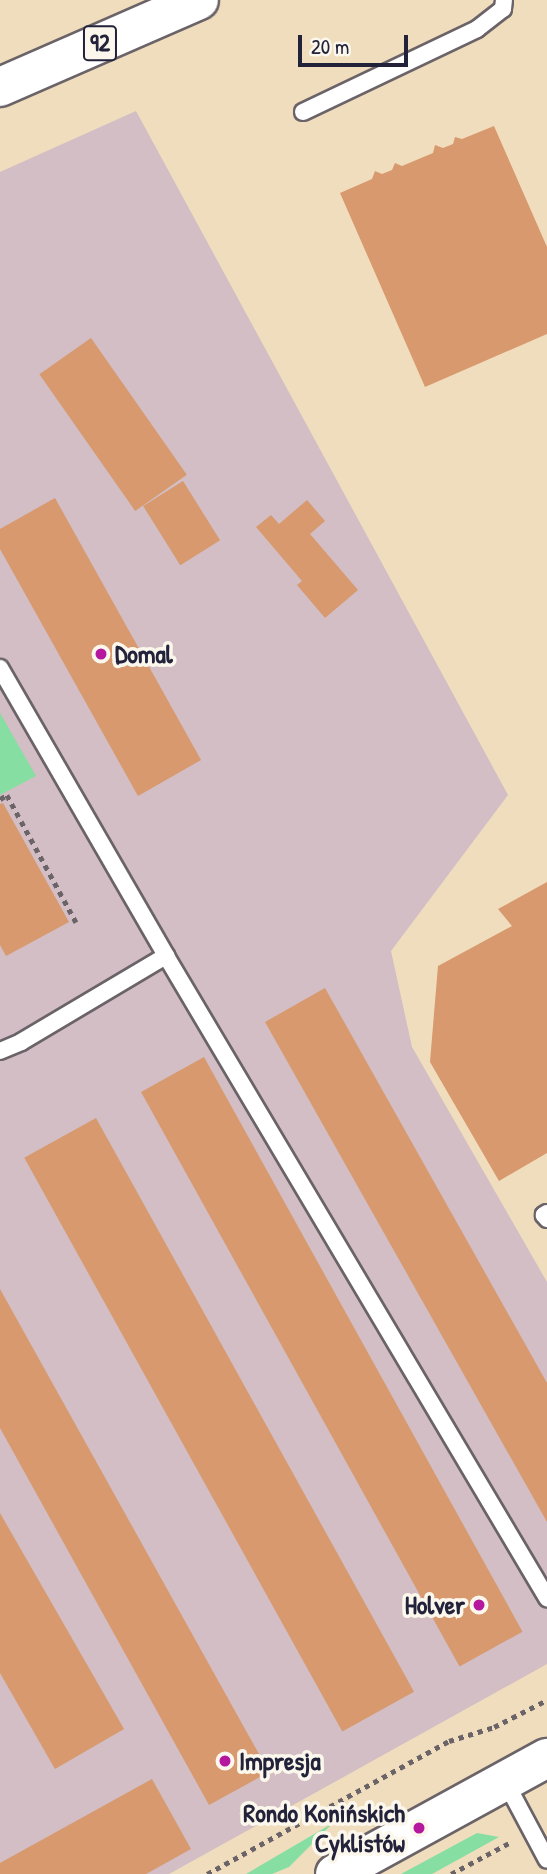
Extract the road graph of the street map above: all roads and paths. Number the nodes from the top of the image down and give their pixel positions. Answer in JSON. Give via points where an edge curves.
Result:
{"nodes":[{"id":1,"x":199,"y":0,"type":"edge"},
{"id":2,"x":504,"y":0,"type":"edge"},
{"id":3,"x":0,"y":87,"type":"edge"},
{"id":4,"x":303,"y":112,"type":"dead end"},
{"id":5,"x":0,"y":668,"type":"edge"},
{"id":6,"x":0,"y":799,"type":"edge"},
{"id":7,"x":76,"y":922,"type":"dead end"},
{"id":8,"x":166,"y":956,"type":"junction"},
{"id":9,"x":0,"y":1051,"type":"edge"},
{"id":10,"x":547,"y":1213,"type":"edge"},
{"id":11,"x":547,"y":1219,"type":"edge"},
{"id":12,"x":547,"y":1598,"type":"edge"},
{"id":13,"x":547,"y":1700,"type":"edge"},
{"id":14,"x":547,"y":1758,"type":"edge"},
{"id":15,"x":505,"y":1781,"type":"junction"},
{"id":16,"x":531,"y":1830,"type":"junction"},
{"id":17,"x":547,"y":1860,"type":"edge"},
{"id":18,"x":207,"y":1874,"type":"edge"},
{"id":19,"x":334,"y":1874,"type":"edge"},
{"id":20,"x":451,"y":1874,"type":"edge"}],
"edges":[{"from":1,"to":3,"type":"street","number":"92"},
{"from":2,"to":4,"type":"lane","via":[[503,9],[477,29]]},
{"from":5,"to":8,"type":"lane"},
{"from":6,"to":7,"type":"path","via":[[7,795]]},
{"from":8,"to":9,"type":"lane"},
{"from":8,"to":12,"type":"lane"},
{"from":10,"to":11,"type":"lane"},
{"from":13,"to":18,"type":"path","via":[[494,1727],[449,1741]]},
{"from":14,"to":15,"type":"street"},
{"from":15,"to":16,"type":"lane"},
{"from":15,"to":19,"type":"street"},
{"from":16,"to":17,"type":"lane"},
{"from":16,"to":20,"type":"path"}]}
